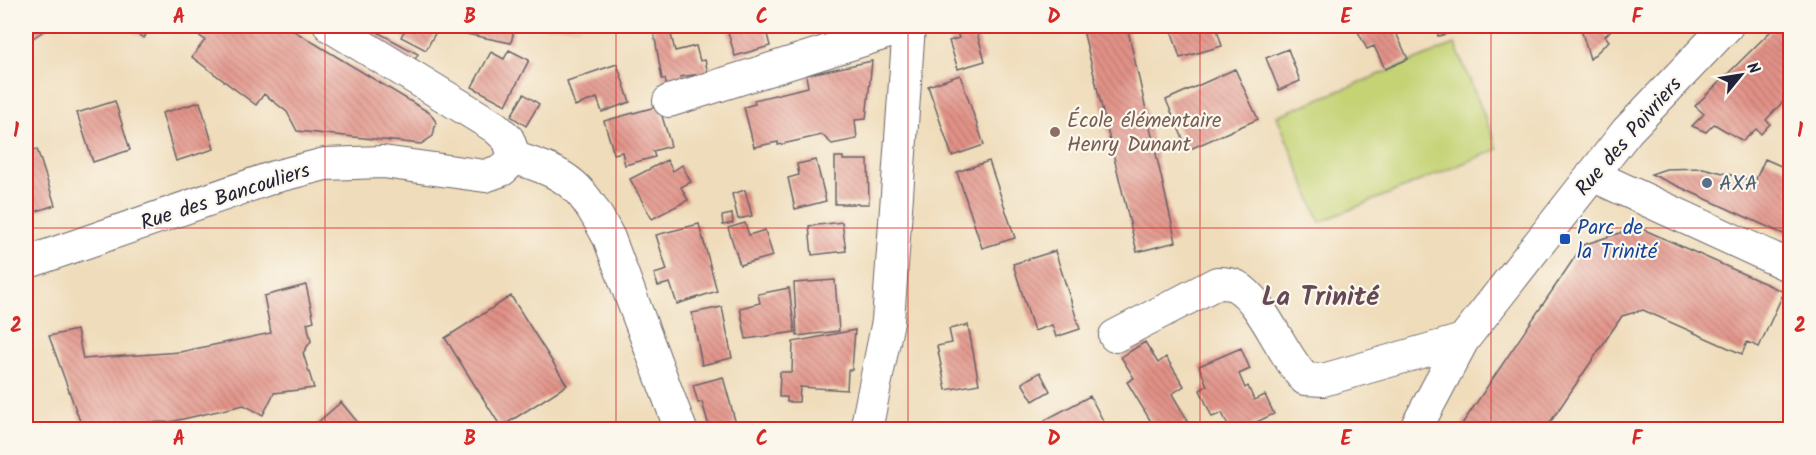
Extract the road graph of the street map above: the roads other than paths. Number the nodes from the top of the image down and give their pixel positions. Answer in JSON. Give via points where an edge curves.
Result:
{"nodes":[{"id":1,"x":330,"y":26,"type":"edge"},
{"id":2,"x":909,"y":26,"type":"edge"},
{"id":3,"x":1727,"y":26,"type":"edge"},
{"id":4,"x":669,"y":101,"type":"dead end"},
{"id":5,"x":515,"y":158,"type":"junction"},
{"id":6,"x":1592,"y":175,"type":"junction"},
{"id":7,"x":26,"y":263,"type":"edge"},
{"id":8,"x":1791,"y":266,"type":"edge"},
{"id":9,"x":1115,"y":336,"type":"dead end"},
{"id":10,"x":1463,"y":339,"type":"junction"},
{"id":11,"x":681,"y":429,"type":"edge"},
{"id":12,"x":866,"y":429,"type":"edge"},
{"id":13,"x":1414,"y":429,"type":"edge"}],
"edges":[{"from":1,"to":5,"type":"street","via":[[495,127],[508,139]]},
{"from":2,"to":4,"type":"street"},
{"from":2,"to":12,"type":"street","via":[[888,321]]},
{"from":3,"to":6,"type":"street","name":"Rue des Poivriers"},
{"from":5,"to":7,"type":"street","name":"Rue des Bancouliers","via":[[502,170],[485,176],[383,162],[326,164],[273,177]]},
{"from":5,"to":11,"type":"street","via":[[569,179],[594,209],[609,238]]},
{"from":6,"to":8,"type":"street"},
{"from":6,"to":10,"type":"street","name":"Rue des Poivriers"},
{"from":9,"to":10,"type":"street","via":[[1217,283],[1234,285],[1250,297],[1291,365],[1305,379],[1323,380]]},
{"from":10,"to":13,"type":"street","name":"Rue des Poivriers"}]}
